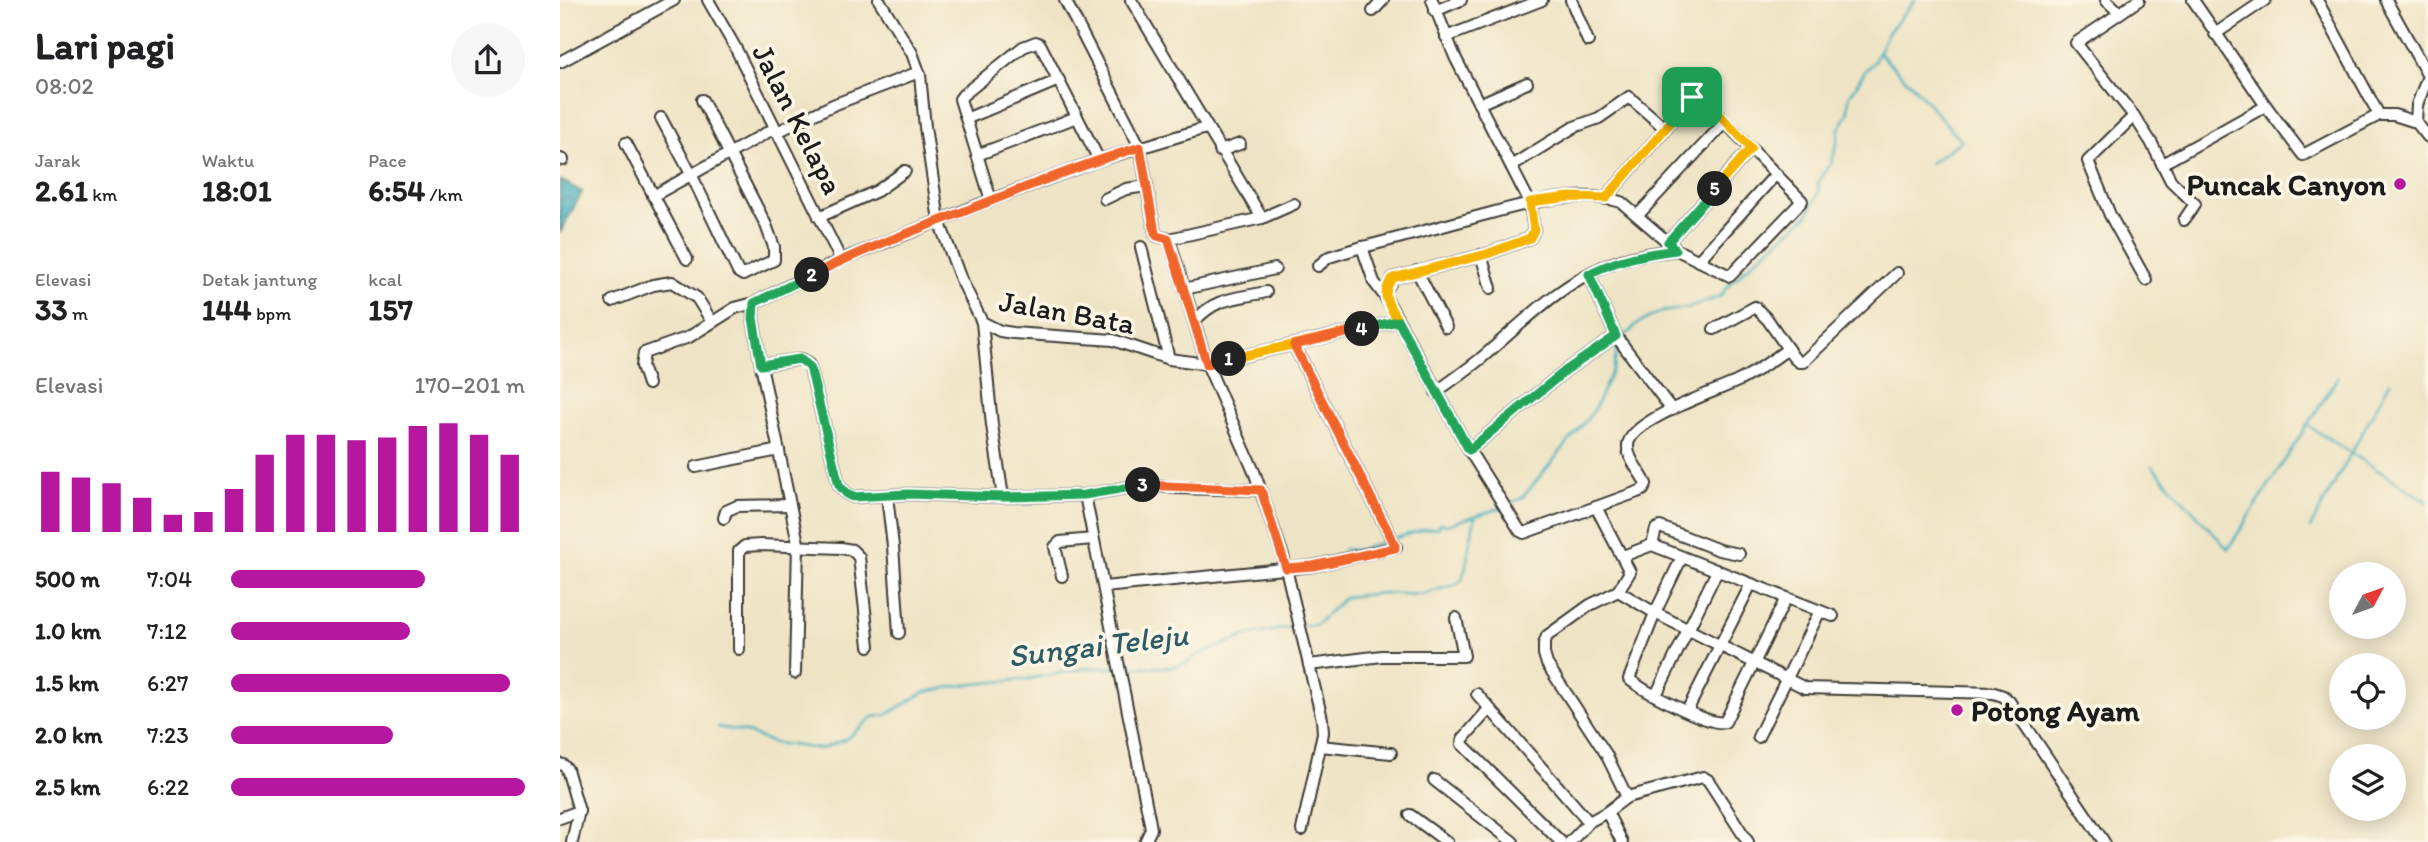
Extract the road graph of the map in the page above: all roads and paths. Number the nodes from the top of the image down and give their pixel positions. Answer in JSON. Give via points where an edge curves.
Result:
{"nodes":[{"id":1,"x":674,"y":0,"type":"edge"},
{"id":2,"x":708,"y":0,"type":"edge"},
{"id":3,"x":879,"y":0,"type":"edge"},
{"id":4,"x":1065,"y":0,"type":"edge"},
{"id":5,"x":1131,"y":0,"type":"edge"},
{"id":6,"x":1383,"y":0,"type":"edge"},
{"id":7,"x":1461,"y":0,"type":"edge"},
{"id":8,"x":1507,"y":0,"type":"edge"},
{"id":9,"x":1542,"y":0,"type":"edge"},
{"id":10,"x":1571,"y":0,"type":"edge"},
{"id":11,"x":2106,"y":0,"type":"edge"},
{"id":12,"x":2139,"y":0,"type":"edge"},
{"id":13,"x":2193,"y":0,"type":"edge"},
{"id":14,"x":2265,"y":0,"type":"edge"},
{"id":15,"x":2317,"y":0,"type":"edge"},
{"id":16,"x":2386,"y":0,"type":"edge"},
{"id":17,"x":1433,"y":6,"type":"edge"},
{"id":18,"x":1373,"y":11,"type":"dead end"},
{"id":19,"x":1511,"y":12,"type":"junction"},
{"id":20,"x":2120,"y":13,"type":"junction"},
{"id":21,"x":2216,"y":34,"type":"junction"},
{"id":22,"x":1446,"y":37,"type":"junction"},
{"id":23,"x":1588,"y":41,"type":"dead end"},
{"id":24,"x":560,"y":62,"type":"edge"},
{"id":25,"x":919,"y":72,"type":"junction"},
{"id":26,"x":1059,"y":80,"type":"junction"},
{"id":27,"x":1527,"y":83,"type":"dead end"},
{"id":28,"x":702,"y":100,"type":"dead end"},
{"id":29,"x":1479,"y":104,"type":"junction"},
{"id":30,"x":2266,"y":106,"type":"junction"},
{"id":31,"x":2379,"y":115,"type":"junction"},
{"id":32,"x":2134,"y":116,"type":"junction"},
{"id":33,"x":1077,"y":117,"type":"junction"},
{"id":34,"x":661,"y":118,"type":"dead end"},
{"id":35,"x":968,"y":118,"type":"junction"},
{"id":36,"x":1725,"y":122,"type":"junction"},
{"id":37,"x":2416,"y":122,"type":"junction"},
{"id":38,"x":1206,"y":128,"type":"junction"},
{"id":39,"x":776,"y":130,"type":"junction"},
{"id":40,"x":1666,"y":130,"type":"junction"},
{"id":41,"x":2428,"y":137,"type":"edge"},
{"id":42,"x":626,"y":143,"type":"dead end"},
{"id":43,"x":1240,"y":144,"type":"dead end"},
{"id":44,"x":1140,"y":147,"type":"junction"},
{"id":45,"x":1751,"y":148,"type":"junction"},
{"id":46,"x":1220,"y":151,"type":"junction"},
{"id":47,"x":730,"y":154,"type":"junction"},
{"id":48,"x":977,"y":155,"type":"junction"},
{"id":49,"x":1099,"y":160,"type":"junction"},
{"id":50,"x":2162,"y":164,"type":"junction"},
{"id":51,"x":1511,"y":166,"type":"junction"},
{"id":52,"x":905,"y":172,"type":"dead end"},
{"id":53,"x":691,"y":174,"type":"junction"},
{"id":54,"x":1776,"y":174,"type":"junction"},
{"id":55,"x":1147,"y":186,"type":"junction"},
{"id":56,"x":653,"y":195,"type":"junction"},
{"id":57,"x":1606,"y":198,"type":"junction"},
{"id":58,"x":1105,"y":199,"type":"dead end"},
{"id":59,"x":991,"y":201,"type":"junction"},
{"id":60,"x":1530,"y":202,"type":"junction"},
{"id":61,"x":1294,"y":204,"type":"dead end"},
{"id":62,"x":1638,"y":215,"type":"junction"},
{"id":63,"x":819,"y":217,"type":"junction"},
{"id":64,"x":1262,"y":218,"type":"junction"},
{"id":65,"x":2184,"y":220,"type":"dead end"},
{"id":66,"x":939,"y":221,"type":"junction"},
{"id":67,"x":1168,"y":239,"type":"junction"},
{"id":68,"x":1672,"y":246,"type":"junction"},
{"id":69,"x":1141,"y":247,"type":"dead end"},
{"id":70,"x":1362,"y":247,"type":"junction"},
{"id":71,"x":1481,"y":255,"type":"junction"},
{"id":72,"x":687,"y":258,"type":"dead end"},
{"id":73,"x":841,"y":260,"type":"junction"},
{"id":74,"x":1698,"y":261,"type":"junction"},
{"id":75,"x":1318,"y":266,"type":"dead end"},
{"id":76,"x":1275,"y":269,"type":"dead end"},
{"id":77,"x":1418,"y":271,"type":"junction"},
{"id":78,"x":1898,"y":273,"type":"dead end"},
{"id":79,"x":1589,"y":274,"type":"junction"},
{"id":80,"x":2146,"y":280,"type":"dead end"},
{"id":81,"x":1491,"y":288,"type":"dead end"},
{"id":82,"x":1184,"y":289,"type":"junction"},
{"id":83,"x":1266,"y":292,"type":"dead end"},
{"id":84,"x":1386,"y":298,"type":"junction"},
{"id":85,"x":612,"y":301,"type":"dead end"},
{"id":86,"x":754,"y":303,"type":"junction"},
{"id":87,"x":1398,"y":321,"type":"junction"},
{"id":88,"x":712,"y":322,"type":"junction"},
{"id":89,"x":982,"y":322,"type":"junction"},
{"id":90,"x":1194,"y":322,"type":"junction"},
{"id":91,"x":1446,"y":327,"type":"dead end"},
{"id":92,"x":1714,"y":330,"type":"dead end"},
{"id":93,"x":1619,"y":340,"type":"junction"},
{"id":94,"x":1294,"y":345,"type":"junction"},
{"id":95,"x":1788,"y":349,"type":"junction"},
{"id":96,"x":1169,"y":359,"type":"junction"},
{"id":97,"x":1207,"y":364,"type":"junction"},
{"id":98,"x":761,"y":365,"type":"junction"},
{"id":99,"x":648,"y":384,"type":"dead end"},
{"id":100,"x":1436,"y":392,"type":"junction"},
{"id":101,"x":1672,"y":410,"type":"junction"},
{"id":102,"x":779,"y":450,"type":"junction"},
{"id":103,"x":1469,"y":450,"type":"junction"},
{"id":104,"x":696,"y":467,"type":"dead end"},
{"id":105,"x":1261,"y":490,"type":"junction"},
{"id":106,"x":1084,"y":495,"type":"junction"},
{"id":107,"x":887,"y":496,"type":"junction"},
{"id":108,"x":1003,"y":497,"type":"junction"},
{"id":109,"x":790,"y":505,"type":"junction"},
{"id":110,"x":1596,"y":507,"type":"junction"},
{"id":111,"x":724,"y":518,"type":"dead end"},
{"id":112,"x":1093,"y":539,"type":"junction"},
{"id":113,"x":797,"y":547,"type":"junction"},
{"id":114,"x":1647,"y":547,"type":"junction"},
{"id":115,"x":1739,"y":554,"type":"dead end"},
{"id":116,"x":1623,"y":556,"type":"junction"},
{"id":117,"x":1682,"y":557,"type":"junction"},
{"id":118,"x":1286,"y":568,"type":"junction"},
{"id":119,"x":1717,"y":571,"type":"junction"},
{"id":120,"x":1630,"y":572,"type":"junction"},
{"id":121,"x":1062,"y":576,"type":"dead end"},
{"id":122,"x":1751,"y":584,"type":"junction"},
{"id":123,"x":1104,"y":587,"type":"junction"},
{"id":124,"x":1618,"y":591,"type":"junction"},
{"id":125,"x":1786,"y":598,"type":"junction"},
{"id":126,"x":1821,"y":611,"type":"junction"},
{"id":127,"x":1655,"y":612,"type":"junction"},
{"id":128,"x":1833,"y":616,"type":"dead end"},
{"id":129,"x":1456,"y":618,"type":"dead end"},
{"id":130,"x":1688,"y":629,"type":"junction"},
{"id":131,"x":899,"y":633,"type":"dead end"},
{"id":132,"x":1720,"y":645,"type":"junction"},
{"id":133,"x":869,"y":646,"type":"dead end"},
{"id":134,"x":739,"y":649,"type":"dead end"},
{"id":135,"x":1754,"y":662,"type":"junction"},
{"id":136,"x":1309,"y":665,"type":"junction"},
{"id":137,"x":795,"y":673,"type":"dead end"},
{"id":138,"x":1787,"y":678,"type":"junction"},
{"id":139,"x":1477,"y":694,"type":"dead end"},
{"id":140,"x":1656,"y":695,"type":"junction"},
{"id":141,"x":1489,"y":709,"type":"junction"},
{"id":142,"x":1687,"y":711,"type":"junction"},
{"id":143,"x":1758,"y":737,"type":"dead end"},
{"id":144,"x":1320,"y":746,"type":"junction"},
{"id":145,"x":1391,"y":754,"type":"dead end"},
{"id":146,"x":560,"y":764,"type":"edge"},
{"id":147,"x":1434,"y":780,"type":"dead end"},
{"id":148,"x":1627,"y":797,"type":"junction"},
{"id":149,"x":579,"y":811,"type":"junction"},
{"id":150,"x":1607,"y":812,"type":"junction"},
{"id":151,"x":1410,"y":815,"type":"dead end"},
{"id":152,"x":560,"y":818,"type":"edge"},
{"id":153,"x":1589,"y":822,"type":"junction"},
{"id":154,"x":1302,"y":830,"type":"dead end"},
{"id":155,"x":574,"y":842,"type":"edge"},
{"id":156,"x":1145,"y":842,"type":"edge"},
{"id":157,"x":1447,"y":842,"type":"edge"},
{"id":158,"x":1513,"y":842,"type":"edge"},
{"id":159,"x":1561,"y":842,"type":"edge"},
{"id":160,"x":1570,"y":842,"type":"edge"},
{"id":161,"x":1622,"y":842,"type":"edge"},
{"id":162,"x":1748,"y":842,"type":"edge"},
{"id":163,"x":2104,"y":842,"type":"edge"}],
"edges":[{"from":1,"to":24,"type":"street"},
{"from":2,"to":39,"type":"street","name":"Jalan Kelapa"},
{"from":3,"to":25,"type":"street","name":"Jalan Bata","via":[[912,52]]},
{"from":4,"to":44,"type":"street"},
{"from":5,"to":38,"type":"street"},
{"from":6,"to":18,"type":"street"},
{"from":7,"to":17,"type":"street"},
{"from":8,"to":19,"type":"street"},
{"from":9,"to":19,"type":"street"},
{"from":10,"to":23,"type":"street"},
{"from":11,"to":20,"type":"street"},
{"from":12,"to":20,"type":"street"},
{"from":13,"to":21,"type":"street"},
{"from":14,"to":21,"type":"street"},
{"from":15,"to":31,"type":"street"},
{"from":16,"to":37,"type":"street","via":[[2428,76]]},
{"from":17,"to":22,"type":"street"},
{"from":19,"to":22,"type":"street"},
{"from":20,"to":32,"type":"street","via":[[2076,43]]},
{"from":21,"to":30,"type":"street"},
{"from":22,"to":29,"type":"street"},
{"from":25,"to":39,"type":"street"},
{"from":25,"to":66,"type":"street","name":"Jalan Bata"},
{"from":26,"to":33,"type":"street"},
{"from":26,"to":35,"type":"street"},
{"from":26,"to":35,"type":"street","via":[[1040,44],[1031,43],[962,94]]},
{"from":27,"to":29,"type":"street"},
{"from":28,"to":47,"type":"street"},
{"from":29,"to":51,"type":"street"},
{"from":30,"to":31,"type":"street","via":[[2303,155]]},
{"from":30,"to":50,"type":"street"},
{"from":31,"to":37,"type":"street"},
{"from":32,"to":50,"type":"street"},
{"from":32,"to":80,"type":"street","via":[[2088,161],[2110,215]]},
{"from":33,"to":48,"type":"street"},
{"from":33,"to":49,"type":"street"},
{"from":34,"to":53,"type":"street"},
{"from":35,"to":48,"type":"street"},
{"from":36,"to":40,"type":"street","via":[[1698,93]]},
{"from":36,"to":45,"type":"street"},
{"from":36,"to":62,"type":"street"},
{"from":37,"to":41,"type":"street"},
{"from":38,"to":44,"type":"street"},
{"from":38,"to":46,"type":"street"},
{"from":39,"to":47,"type":"street"},
{"from":39,"to":63,"type":"street","name":"Jalan Kelapa"},
{"from":40,"to":51,"type":"street","via":[[1629,97]]},
{"from":40,"to":57,"type":"street"},
{"from":42,"to":56,"type":"street"},
{"from":43,"to":46,"type":"street"},
{"from":44,"to":49,"type":"street"},
{"from":44,"to":55,"type":"street"},
{"from":45,"to":54,"type":"street"},
{"from":45,"to":68,"type":"street"},
{"from":46,"to":64,"type":"street"},
{"from":47,"to":53,"type":"street"},
{"from":47,"to":53,"type":"street","via":[[771,236],[775,254],[768,265],[743,275],[738,272]]},
{"from":48,"to":59,"type":"street"},
{"from":49,"to":59,"type":"street"},
{"from":50,"to":65,"type":"street","via":[[2171,181],[2194,204]]},
{"from":51,"to":60,"type":"street"},
{"from":52,"to":63,"type":"street","via":[[877,191]]},
{"from":53,"to":56,"type":"street"},
{"from":54,"to":74,"type":"street"},
{"from":54,"to":74,"type":"street","via":[[1802,201],[1733,275]]},
{"from":55,"to":58,"type":"street"},
{"from":55,"to":67,"type":"street","via":[[1155,233]]},
{"from":56,"to":72,"type":"street"},
{"from":57,"to":60,"type":"street"},
{"from":57,"to":62,"type":"street","via":[[1621,202]]},
{"from":59,"to":66,"type":"street"},
{"from":60,"to":70,"type":"street"},
{"from":60,"to":71,"type":"street","via":[[1534,230],[1530,238]]},
{"from":61,"to":64,"type":"street"},
{"from":62,"to":68,"type":"street"},
{"from":63,"to":73,"type":"street","name":"Jalan Kelapa"},
{"from":64,"to":67,"type":"street"},
{"from":66,"to":73,"type":"street"},
{"from":66,"to":89,"type":"street","name":"Jalan Bata"},
{"from":67,"to":82,"type":"street"},
{"from":68,"to":74,"type":"street"},
{"from":68,"to":79,"type":"street"},
{"from":69,"to":96,"type":"street"},
{"from":70,"to":75,"type":"street","via":[[1329,257]]},
{"from":70,"to":84,"type":"street","via":[[1374,282]]},
{"from":71,"to":77,"type":"street"},
{"from":71,"to":81,"type":"street"},
{"from":73,"to":86,"type":"street"},
{"from":76,"to":82,"type":"street"},
{"from":77,"to":84,"type":"street","via":[[1393,278]]},
{"from":77,"to":91,"type":"street"},
{"from":78,"to":95,"type":"street","via":[[1803,362]]},
{"from":79,"to":93,"type":"street"},
{"from":79,"to":100,"type":"street","via":[[1528,316]]},
{"from":82,"to":90,"type":"street"},
{"from":83,"to":90,"type":"street","via":[[1206,308]]},
{"from":84,"to":87,"type":"street"},
{"from":85,"to":88,"type":"street","via":[[672,282],[697,298]]},
{"from":86,"to":88,"type":"street"},
{"from":86,"to":98,"type":"street"},
{"from":87,"to":94,"type":"street","name":"Jalan Bata"},
{"from":87,"to":100,"type":"street"},
{"from":88,"to":99,"type":"street","via":[[689,337],[644,354],[642,366]]},
{"from":89,"to":96,"type":"street","name":"Jalan Bata","via":[[1013,333],[1113,340]]},
{"from":89,"to":108,"type":"street"},
{"from":90,"to":97,"type":"street"},
{"from":92,"to":95,"type":"street","via":[[1755,307]]},
{"from":93,"to":101,"type":"street"},
{"from":93,"to":103,"type":"street","via":[[1565,371]]},
{"from":94,"to":97,"type":"street","name":"Jalan Bata"},
{"from":94,"to":118,"type":"street","via":[[1395,548]]},
{"from":95,"to":101,"type":"street","via":[[1741,380]]},
{"from":96,"to":97,"type":"street","name":"Jalan Bata"},
{"from":97,"to":105,"type":"street"},
{"from":98,"to":102,"type":"street"},
{"from":98,"to":107,"type":"street","via":[[807,362],[839,485],[853,497]]},
{"from":100,"to":103,"type":"street"},
{"from":101,"to":110,"type":"street","via":[[1634,431],[1628,445],[1646,484],[1643,490]]},
{"from":102,"to":104,"type":"street"},
{"from":102,"to":109,"type":"street"},
{"from":103,"to":110,"type":"street","via":[[1524,533]]},
{"from":105,"to":106,"type":"street","via":[[1148,484]]},
{"from":105,"to":118,"type":"street"},
{"from":106,"to":108,"type":"street"},
{"from":106,"to":112,"type":"street"},
{"from":107,"to":108,"type":"street"},
{"from":107,"to":131,"type":"street"},
{"from":109,"to":111,"type":"street","via":[[737,506],[726,511]]},
{"from":109,"to":113,"type":"street"},
{"from":110,"to":116,"type":"street"},
{"from":112,"to":121,"type":"street","via":[[1060,542],[1055,547]]},
{"from":112,"to":123,"type":"street"},
{"from":113,"to":133,"type":"street","via":[[848,548],[859,557]]},
{"from":113,"to":134,"type":"street","via":[[745,546],[738,551]]},
{"from":113,"to":137,"type":"street"},
{"from":114,"to":115,"type":"street","via":[[1660,527]]},
{"from":114,"to":116,"type":"street"},
{"from":114,"to":117,"type":"street"},
{"from":114,"to":120,"type":"street"},
{"from":116,"to":120,"type":"street"},
{"from":117,"to":119,"type":"street"},
{"from":117,"to":127,"type":"street"},
{"from":118,"to":123,"type":"street"},
{"from":118,"to":136,"type":"street"},
{"from":119,"to":122,"type":"street"},
{"from":119,"to":130,"type":"street"},
{"from":120,"to":124,"type":"street"},
{"from":122,"to":125,"type":"street"},
{"from":122,"to":132,"type":"street"},
{"from":123,"to":156,"type":"street","via":[[1150,822]]},
{"from":124,"to":127,"type":"street"},
{"from":124,"to":148,"type":"street","via":[[1547,636],[1544,654]]},
{"from":125,"to":126,"type":"street"},
{"from":125,"to":135,"type":"street"},
{"from":126,"to":128,"type":"street"},
{"from":126,"to":138,"type":"street"},
{"from":127,"to":130,"type":"street"},
{"from":127,"to":140,"type":"street","via":[[1629,679]]},
{"from":129,"to":136,"type":"street","via":[[1464,656],[1382,656]]},
{"from":130,"to":132,"type":"street"},
{"from":130,"to":140,"type":"street"},
{"from":132,"to":135,"type":"street"},
{"from":132,"to":142,"type":"street"},
{"from":135,"to":138,"type":"street"},
{"from":135,"to":142,"type":"street","via":[[1725,722],[1718,724]]},
{"from":136,"to":144,"type":"street","via":[[1322,719]]},
{"from":138,"to":143,"type":"street"},
{"from":138,"to":163,"type":"street","via":[[1805,688],[2003,696]]},
{"from":139,"to":141,"type":"street"},
{"from":140,"to":142,"type":"street"},
{"from":141,"to":153,"type":"street"},
{"from":141,"to":159,"type":"street","via":[[1462,738],[1462,744]]},
{"from":144,"to":145,"type":"street"},
{"from":144,"to":154,"type":"street"},
{"from":146,"to":149,"type":"street","via":[[567,769]]},
{"from":147,"to":158,"type":"street"},
{"from":148,"to":150,"type":"street"},
{"from":148,"to":162,"type":"street","via":[[1703,777]]},
{"from":149,"to":152,"type":"street"},
{"from":149,"to":155,"type":"street"},
{"from":150,"to":153,"type":"street"},
{"from":150,"to":161,"type":"street"},
{"from":151,"to":157,"type":"street"},
{"from":153,"to":160,"type":"street"}]}
